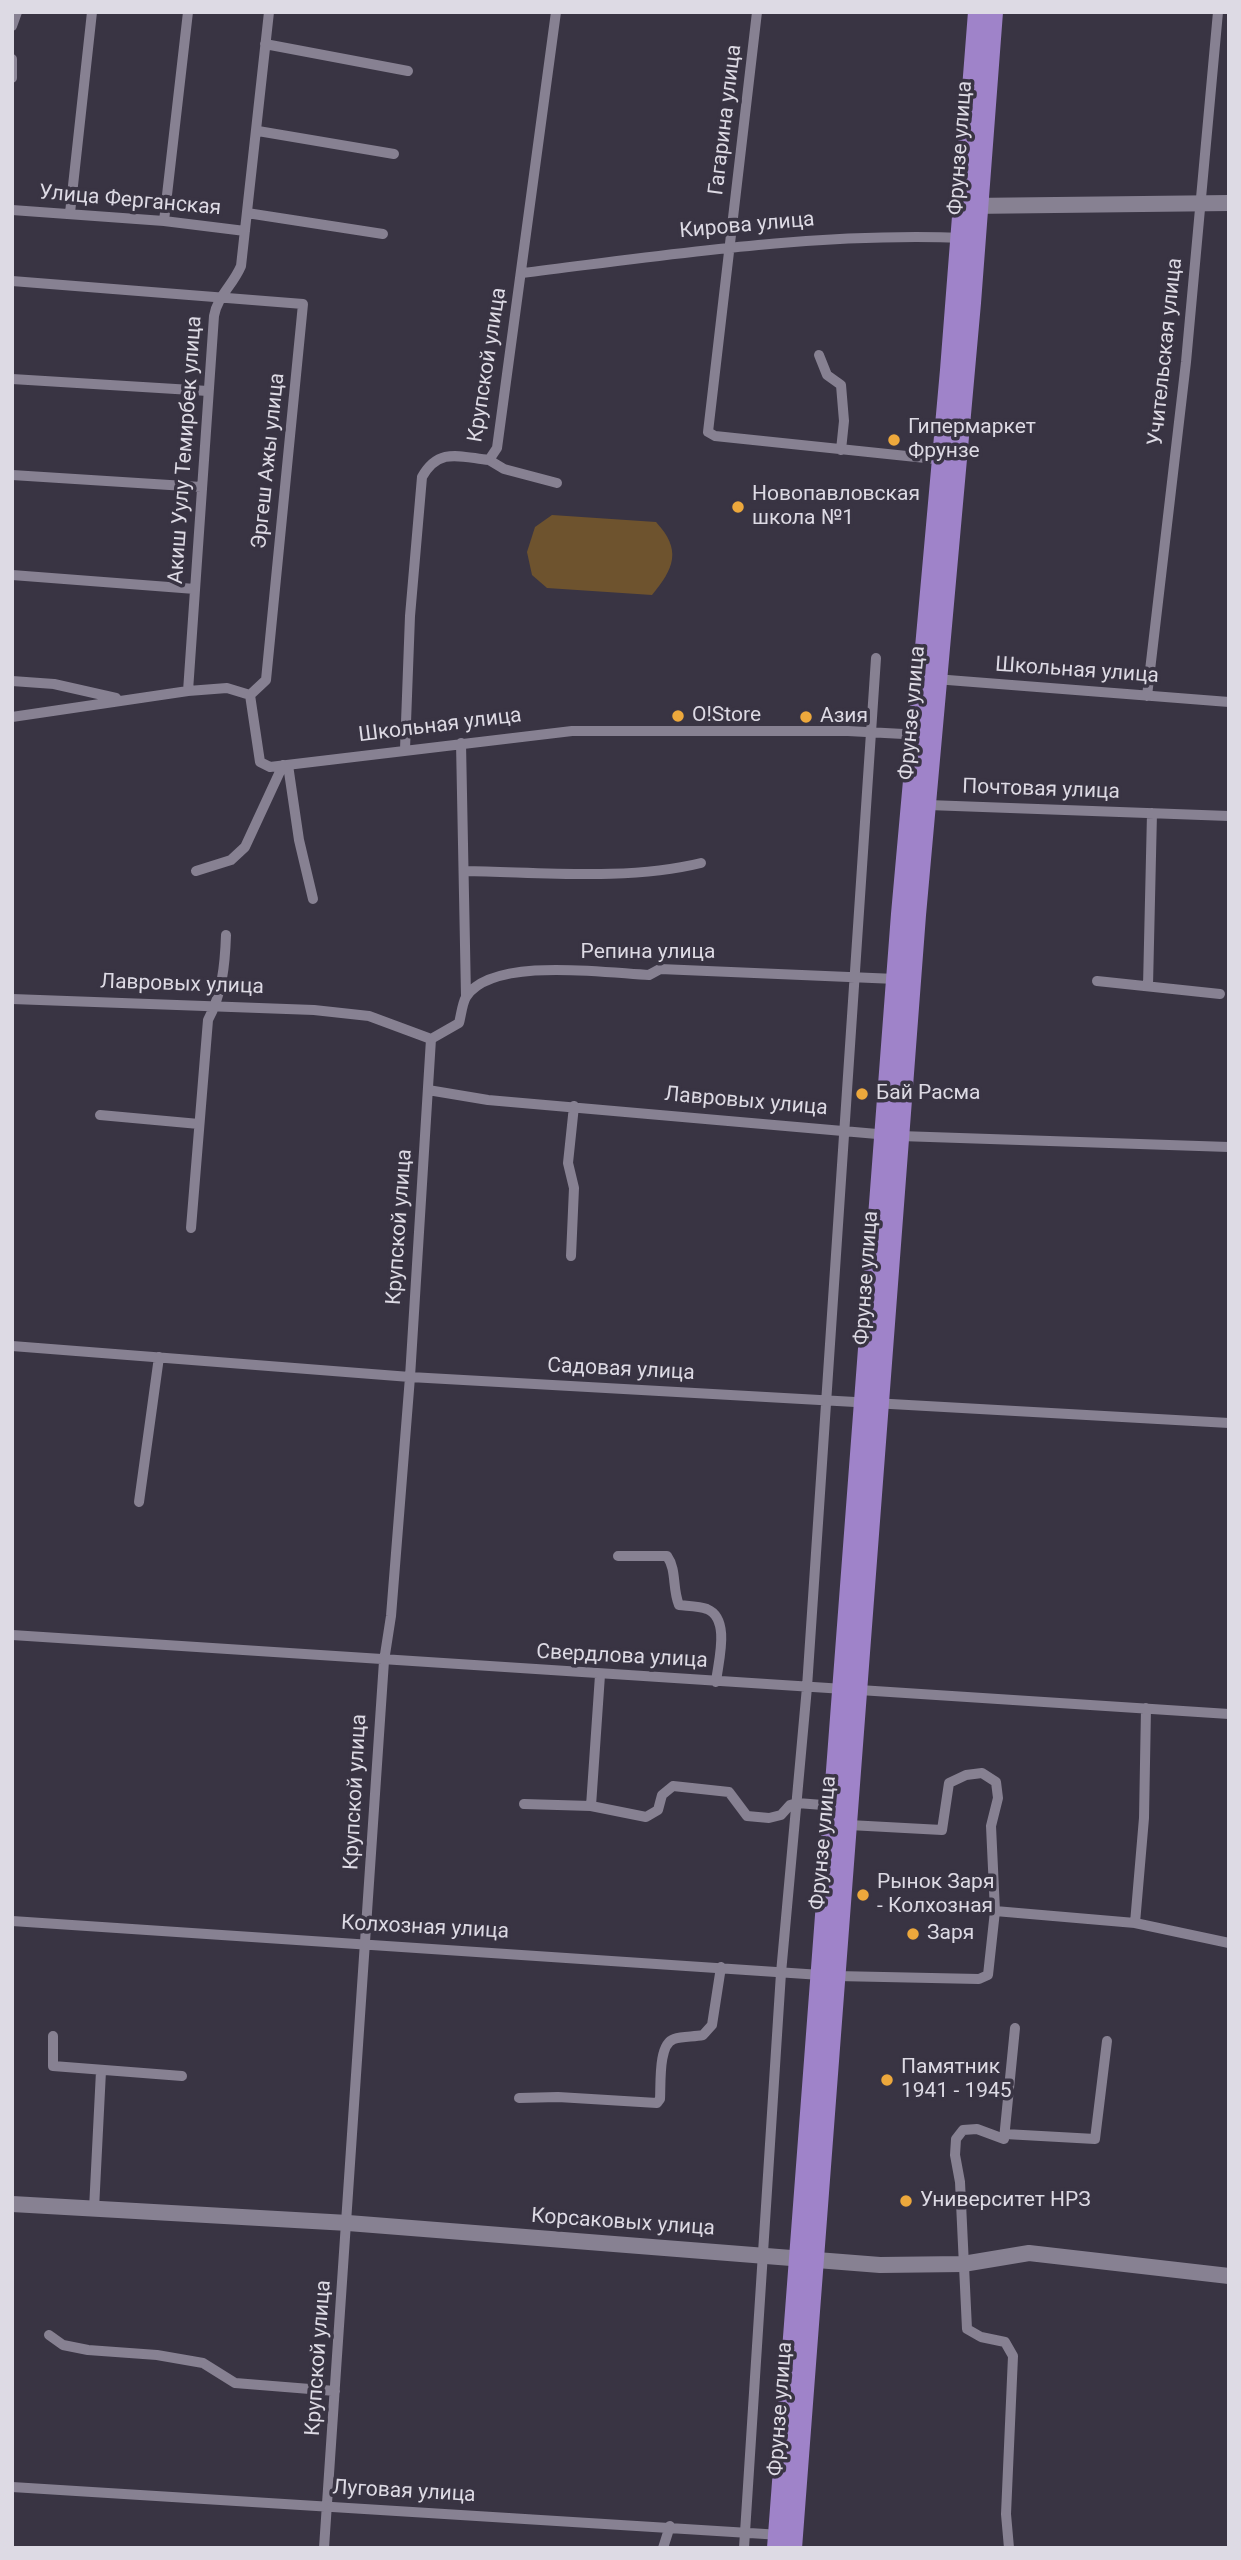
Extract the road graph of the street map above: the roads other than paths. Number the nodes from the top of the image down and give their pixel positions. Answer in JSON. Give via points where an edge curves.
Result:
{"nodes":[{"id":1,"x":17,"y":12,"type":"edge"},
{"id":2,"x":92,"y":12,"type":"edge"},
{"id":3,"x":188,"y":12,"type":"edge"},
{"id":4,"x":269,"y":12,"type":"edge"},
{"id":5,"x":556,"y":12,"type":"edge"},
{"id":6,"x":757,"y":12,"type":"edge"},
{"id":7,"x":977,"y":12,"type":"edge"},
{"id":8,"x":994,"y":12,"type":"edge"},
{"id":9,"x":1218,"y":12,"type":"edge"},
{"id":10,"x":12,"y":26,"type":"edge"},
{"id":11,"x":265,"y":44,"type":"junction"},
{"id":12,"x":12,"y":59,"type":"edge"},
{"id":13,"x":408,"y":71,"type":"dead end"},
{"id":14,"x":12,"y":78,"type":"edge"},
{"id":15,"x":258,"y":131,"type":"junction"},
{"id":16,"x":394,"y":154,"type":"dead end"},
{"id":17,"x":1229,"y":203,"type":"edge"},
{"id":18,"x":1201,"y":204,"type":"junction"},
{"id":19,"x":972,"y":206,"type":"junction"},
{"id":20,"x":12,"y":210,"type":"edge"},
{"id":21,"x":70,"y":213,"type":"junction"},
{"id":22,"x":247,"y":214,"type":"junction"},
{"id":23,"x":164,"y":221,"type":"junction"},
{"id":24,"x":245,"y":231,"type":"junction"},
{"id":25,"x":383,"y":234,"type":"dead end"},
{"id":26,"x":969,"y":238,"type":"junction"},
{"id":27,"x":730,"y":247,"type":"junction"},
{"id":28,"x":522,"y":273,"type":"junction"},
{"id":29,"x":12,"y":281,"type":"edge"},
{"id":30,"x":222,"y":296,"type":"junction"},
{"id":31,"x":819,"y":355,"type":"dead end"},
{"id":32,"x":12,"y":379,"type":"edge"},
{"id":33,"x":208,"y":391,"type":"junction"},
{"id":34,"x":841,"y":450,"type":"junction"},
{"id":35,"x":489,"y":460,"type":"junction"},
{"id":36,"x":949,"y":461,"type":"junction"},
{"id":37,"x":12,"y":475,"type":"edge"},
{"id":38,"x":557,"y":483,"type":"dead end"},
{"id":39,"x":201,"y":487,"type":"junction"},
{"id":40,"x":12,"y":575,"type":"edge"},
{"id":41,"x":195,"y":589,"type":"junction"},
{"id":42,"x":876,"y":658,"type":"dead end"},
{"id":43,"x":931,"y":679,"type":"junction"},
{"id":44,"x":12,"y":681,"type":"edge"},
{"id":45,"x":188,"y":691,"type":"junction"},
{"id":46,"x":250,"y":695,"type":"junction"},
{"id":47,"x":1147,"y":696,"type":"junction"},
{"id":48,"x":122,"y":699,"type":"junction"},
{"id":49,"x":1229,"y":702,"type":"edge"},
{"id":50,"x":12,"y":717,"type":"edge"},
{"id":51,"x":872,"y":733,"type":"junction"},
{"id":52,"x":916,"y":735,"type":"junction"},
{"id":53,"x":935,"y":736,"type":"junction"},
{"id":54,"x":461,"y":743,"type":"junction"},
{"id":55,"x":405,"y":749,"type":"junction"},
{"id":56,"x":286,"y":765,"type":"junction"},
{"id":57,"x":928,"y":805,"type":"junction"},
{"id":58,"x":1152,"y":813,"type":"junction"},
{"id":59,"x":1229,"y":816,"type":"edge"},
{"id":60,"x":701,"y":863,"type":"dead end"},
{"id":61,"x":196,"y":871,"type":"dead end"},
{"id":62,"x":465,"y":871,"type":"junction"},
{"id":63,"x":313,"y":899,"type":"dead end"},
{"id":64,"x":226,"y":935,"type":"dead end"},
{"id":65,"x":853,"y":977,"type":"junction"},
{"id":66,"x":896,"y":979,"type":"junction"},
{"id":67,"x":1097,"y":981,"type":"dead end"},
{"id":68,"x":1148,"y":986,"type":"junction"},
{"id":69,"x":1220,"y":994,"type":"dead end"},
{"id":70,"x":466,"y":996,"type":"junction"},
{"id":71,"x":12,"y":999,"type":"edge"},
{"id":72,"x":216,"y":1004,"type":"junction"},
{"id":73,"x":430,"y":1039,"type":"junction"},
{"id":74,"x":428,"y":1090,"type":"junction"},
{"id":75,"x":574,"y":1106,"type":"junction"},
{"id":76,"x":100,"y":1115,"type":"dead end"},
{"id":77,"x":199,"y":1124,"type":"junction"},
{"id":78,"x":844,"y":1131,"type":"junction"},
{"id":79,"x":892,"y":1135,"type":"junction"},
{"id":80,"x":1229,"y":1147,"type":"edge"},
{"id":81,"x":191,"y":1228,"type":"dead end"},
{"id":82,"x":570,"y":1256,"type":"dead end"},
{"id":83,"x":12,"y":1346,"type":"edge"},
{"id":84,"x":159,"y":1357,"type":"junction"},
{"id":85,"x":410,"y":1377,"type":"junction"},
{"id":86,"x":826,"y":1401,"type":"junction"},
{"id":87,"x":872,"y":1404,"type":"junction"},
{"id":88,"x":1229,"y":1423,"type":"edge"},
{"id":89,"x":139,"y":1502,"type":"dead end"},
{"id":90,"x":618,"y":1556,"type":"dead end"},
{"id":91,"x":12,"y":1635,"type":"edge"},
{"id":92,"x":384,"y":1661,"type":"junction"},
{"id":93,"x":600,"y":1675,"type":"junction"},
{"id":94,"x":716,"y":1682,"type":"junction"},
{"id":95,"x":807,"y":1687,"type":"junction"},
{"id":96,"x":851,"y":1689,"type":"junction"},
{"id":97,"x":1146,"y":1708,"type":"junction"},
{"id":98,"x":1229,"y":1714,"type":"edge"},
{"id":99,"x":797,"y":1803,"type":"junction"},
{"id":100,"x":524,"y":1804,"type":"dead end"},
{"id":101,"x":591,"y":1806,"type":"junction"},
{"id":102,"x":843,"y":1806,"type":"junction"},
{"id":103,"x":849,"y":1825,"type":"junction"},
{"id":104,"x":995,"y":1911,"type":"junction"},
{"id":105,"x":12,"y":1921,"type":"edge"},
{"id":106,"x":1135,"y":1923,"type":"junction"},
{"id":107,"x":1229,"y":1942,"type":"edge"},
{"id":108,"x":367,"y":1945,"type":"junction"},
{"id":109,"x":721,"y":1967,"type":"junction"},
{"id":110,"x":781,"y":1973,"type":"junction"},
{"id":111,"x":828,"y":1975,"type":"junction"},
{"id":112,"x":1015,"y":2028,"type":"dead end"},
{"id":113,"x":53,"y":2036,"type":"dead end"},
{"id":114,"x":1107,"y":2041,"type":"dead end"},
{"id":115,"x":101,"y":2071,"type":"junction"},
{"id":116,"x":182,"y":2076,"type":"dead end"},
{"id":117,"x":519,"y":2098,"type":"dead end"},
{"id":118,"x":1004,"y":2134,"type":"junction"},
{"id":119,"x":12,"y":2204,"type":"edge"},
{"id":120,"x":94,"y":2208,"type":"junction"},
{"id":121,"x":348,"y":2223,"type":"junction"},
{"id":122,"x":764,"y":2255,"type":"junction"},
{"id":123,"x":807,"y":2258,"type":"junction"},
{"id":124,"x":963,"y":2264,"type":"junction"},
{"id":125,"x":1229,"y":2276,"type":"edge"},
{"id":126,"x":49,"y":2335,"type":"dead end"},
{"id":127,"x":335,"y":2391,"type":"junction"},
{"id":128,"x":12,"y":2487,"type":"edge"},
{"id":129,"x":328,"y":2508,"type":"junction"},
{"id":130,"x":670,"y":2526,"type":"junction"},
{"id":131,"x":745,"y":2532,"type":"junction"},
{"id":132,"x":785,"y":2542,"type":"edge"},
{"id":133,"x":324,"y":2548,"type":"edge"},
{"id":134,"x":663,"y":2548,"type":"edge"},
{"id":135,"x":744,"y":2548,"type":"edge"},
{"id":136,"x":1009,"y":2548,"type":"edge"}],
"edges":[{"from":1,"to":10,"type":"street"},
{"from":2,"to":21,"type":"street"},
{"from":3,"to":23,"type":"street"},
{"from":4,"to":11,"type":"street","name":"Акиш Уулу Темирбек улица"},
{"from":5,"to":28,"type":"street","name":"Крупской улица"},
{"from":6,"to":27,"type":"street","name":"Гагарина улица"},
{"from":7,"to":19,"type":"main road","name":"Фрунзе улица"},
{"from":8,"to":19,"type":"main road","name":"Фрунзе улица"},
{"from":9,"to":18,"type":"street","name":"Учительская улица"},
{"from":11,"to":13,"type":"street"},
{"from":11,"to":15,"type":"street","name":"Акиш Уулу Темирбек улица"},
{"from":12,"to":14,"type":"street"},
{"from":15,"to":16,"type":"street"},
{"from":15,"to":22,"type":"street","name":"Акиш Уулу Темирбек улица"},
{"from":17,"to":18,"type":"street"},
{"from":18,"to":19,"type":"street"},
{"from":18,"to":47,"type":"street","name":"Учительская улица"},
{"from":19,"to":26,"type":"main road","name":"Фрунзе улица"},
{"from":20,"to":21,"type":"street","name":"Улица Ферганская"},
{"from":21,"to":23,"type":"street","name":"Улица Ферганская"},
{"from":22,"to":24,"type":"street","name":"Акиш Уулу Темирбек улица"},
{"from":22,"to":25,"type":"street"},
{"from":23,"to":24,"type":"street","name":"Улица Ферганская"},
{"from":24,"to":30,"type":"street","name":"Акиш Уулу Темирбек улица","via":[[241,267]]},
{"from":26,"to":27,"type":"street","name":"Кирова улица","via":[[850,238]]},
{"from":26,"to":36,"type":"main road","name":"Фрунзе улица"},
{"from":27,"to":28,"type":"street","name":"Кирова улица"},
{"from":27,"to":34,"type":"street","name":"Гагарина улица","via":[[708,432]]},
{"from":28,"to":35,"type":"street","name":"Крупской улица","via":[[497,448]]},
{"from":29,"to":30,"type":"street"},
{"from":30,"to":33,"type":"street","name":"Акиш Уулу Темирбек улица","via":[[214,316]]},
{"from":30,"to":46,"type":"street","name":"Эргеш Ажы улица","via":[[303,304],[266,680]]},
{"from":31,"to":34,"type":"street","via":[[827,375],[841,385]]},
{"from":32,"to":33,"type":"street"},
{"from":33,"to":39,"type":"street","name":"Акиш Уулу Темирбек улица"},
{"from":34,"to":36,"type":"street"},
{"from":35,"to":38,"type":"street","via":[[504,469]]},
{"from":35,"to":55,"type":"street","name":"Крупской улица","via":[[441,456],[422,477]]},
{"from":36,"to":43,"type":"main road","name":"Фрунзе улица"},
{"from":37,"to":39,"type":"street"},
{"from":39,"to":41,"type":"street","name":"Акиш Уулу Темирбек улица"},
{"from":40,"to":41,"type":"street"},
{"from":41,"to":45,"type":"street","name":"Акиш Уулу Темирбек улица"},
{"from":42,"to":51,"type":"street"},
{"from":43,"to":47,"type":"street","name":"Школьная улица"},
{"from":43,"to":52,"type":"main road","name":"Фрунзе улица"},
{"from":43,"to":53,"type":"main road","name":"Фрунзе улица"},
{"from":44,"to":48,"type":"street","via":[[54,684]]},
{"from":45,"to":46,"type":"street","via":[[226,688]]},
{"from":45,"to":48,"type":"street"},
{"from":46,"to":56,"type":"street","via":[[260,762],[270,767]]},
{"from":47,"to":49,"type":"street","name":"Школьная улица"},
{"from":48,"to":50,"type":"street"},
{"from":51,"to":52,"type":"street","name":"Школьная улица"},
{"from":51,"to":54,"type":"street","name":"Школьная улица","via":[[572,731]]},
{"from":51,"to":65,"type":"street"},
{"from":52,"to":53,"type":"street","name":"Школьная улица"},
{"from":52,"to":66,"type":"main road","name":"Фрунзе улица"},
{"from":53,"to":57,"type":"main road","name":"Фрунзе улица"},
{"from":54,"to":55,"type":"street","name":"Школьная улица"},
{"from":54,"to":62,"type":"street"},
{"from":55,"to":56,"type":"street","name":"Школьная улица"},
{"from":56,"to":61,"type":"street","via":[[245,847],[231,860]]},
{"from":56,"to":63,"type":"street"},
{"from":57,"to":58,"type":"street","name":"Почтовая улица"},
{"from":57,"to":79,"type":"main road","name":"Фрунзе улица"},
{"from":58,"to":59,"type":"street","name":"Почтовая улица"},
{"from":58,"to":68,"type":"street"},
{"from":60,"to":62,"type":"street","via":[[616,872]]},
{"from":62,"to":70,"type":"street"},
{"from":64,"to":72,"type":"street"},
{"from":65,"to":66,"type":"street","name":"Репина улица"},
{"from":65,"to":70,"type":"street","name":"Репина улица","via":[[660,969],[649,975],[537,970],[497,976]]},
{"from":65,"to":78,"type":"street"},
{"from":66,"to":79,"type":"main road","name":"Фрунзе улица"},
{"from":67,"to":68,"type":"street"},
{"from":68,"to":69,"type":"street"},
{"from":70,"to":73,"type":"street","via":[[459,1023]]},
{"from":71,"to":72,"type":"street","name":"Лавровых улица"},
{"from":72,"to":73,"type":"street","name":"Лавровых улица","via":[[369,1016]]},
{"from":72,"to":77,"type":"street","via":[[208,1020]]},
{"from":73,"to":74,"type":"street","name":"Крупской улица"},
{"from":74,"to":75,"type":"street","name":"Лавровых улица"},
{"from":74,"to":85,"type":"street","name":"Крупской улица"},
{"from":75,"to":78,"type":"street","name":"Лавровых улица"},
{"from":75,"to":82,"type":"street","via":[[568,1163],[574,1188]]},
{"from":76,"to":77,"type":"street"},
{"from":77,"to":81,"type":"street"},
{"from":78,"to":79,"type":"street","name":"Лавровых улица"},
{"from":78,"to":86,"type":"street"},
{"from":79,"to":80,"type":"street","name":"Лавровых улица"},
{"from":79,"to":87,"type":"main road","name":"Фрунзе улица"},
{"from":83,"to":84,"type":"street","name":"Садовая улица"},
{"from":84,"to":85,"type":"street","name":"Садовая улица"},
{"from":84,"to":89,"type":"street"},
{"from":85,"to":86,"type":"street","name":"Садовая улица"},
{"from":85,"to":92,"type":"street","name":"Крупской улица"},
{"from":86,"to":87,"type":"street","name":"Садовая улица"},
{"from":86,"to":95,"type":"street"},
{"from":87,"to":88,"type":"street","name":"Садовая улица"},
{"from":87,"to":96,"type":"main road","name":"Фрунзе улица"},
{"from":90,"to":94,"type":"street","via":[[667,1556],[674,1564],[679,1605],[707,1609],[718,1617]]},
{"from":91,"to":92,"type":"street","name":"Свердлова улица"},
{"from":92,"to":93,"type":"street","name":"Свердлова улица"},
{"from":92,"to":108,"type":"street","name":"Крупской улица"},
{"from":93,"to":94,"type":"street","name":"Свердлова улица"},
{"from":93,"to":101,"type":"street"},
{"from":94,"to":95,"type":"street","name":"Свердлова улица"},
{"from":95,"to":96,"type":"street","name":"Свердлова улица"},
{"from":95,"to":99,"type":"street"},
{"from":96,"to":97,"type":"street","name":"Свердлова улица"},
{"from":96,"to":102,"type":"main road","name":"Фрунзе улица"},
{"from":97,"to":98,"type":"street","name":"Свердлова улица"},
{"from":97,"to":106,"type":"street","via":[[1144,1818]]},
{"from":99,"to":101,"type":"street","via":[[781,1815],[747,1816],[729,1792],[673,1786],[662,1795],[652,1815]]},
{"from":99,"to":102,"type":"street"},
{"from":99,"to":110,"type":"street"},
{"from":100,"to":101,"type":"street"},
{"from":102,"to":103,"type":"main road","name":"Фрунзе улица"},
{"from":102,"to":111,"type":"main road","name":"Фрунзе улица"},
{"from":103,"to":104,"type":"street","via":[[942,1830],[949,1783],[982,1773],[996,1783],[999,1798],[991,1826]]},
{"from":103,"to":111,"type":"main road","name":"Фрунзе улица"},
{"from":104,"to":106,"type":"street"},
{"from":104,"to":111,"type":"street","via":[[988,1975],[969,1979]]},
{"from":105,"to":108,"type":"street","name":"Колхозная улица"},
{"from":106,"to":107,"type":"street"},
{"from":108,"to":109,"type":"street","name":"Колхозная улица"},
{"from":108,"to":121,"type":"street","name":"Крупской улица"},
{"from":109,"to":110,"type":"street","name":"Колхозная улица"},
{"from":109,"to":117,"type":"street","via":[[712,2025],[703,2035],[668,2043],[657,2103]]},
{"from":110,"to":111,"type":"street","name":"Колхозная улица"},
{"from":110,"to":122,"type":"street"},
{"from":111,"to":123,"type":"main road","name":"Фрунзе улица"},
{"from":112,"to":118,"type":"street"},
{"from":113,"to":115,"type":"street","via":[[53,2066]]},
{"from":114,"to":118,"type":"street","via":[[1095,2139]]},
{"from":115,"to":116,"type":"street"},
{"from":115,"to":120,"type":"street"},
{"from":118,"to":124,"type":"street","via":[[1004,2139],[977,2129],[963,2130],[956,2139]]},
{"from":119,"to":120,"type":"street","name":"Корсаковых улица"},
{"from":120,"to":121,"type":"street","name":"Корсаковых улица"},
{"from":121,"to":122,"type":"street","name":"Корсаковых улица"},
{"from":121,"to":127,"type":"street","name":"Крупской улица"},
{"from":122,"to":123,"type":"street","name":"Корсаковых улица"},
{"from":122,"to":131,"type":"street"},
{"from":123,"to":124,"type":"street","name":"Корсаковых улица","via":[[880,2265]]},
{"from":123,"to":132,"type":"main road","name":"Фрунзе улица"},
{"from":124,"to":125,"type":"street","name":"Корсаковых улица","via":[[1030,2253]]},
{"from":124,"to":136,"type":"street","via":[[967,2329],[1005,2342],[1013,2356],[1006,2514]]},
{"from":126,"to":127,"type":"street","via":[[62,2345],[88,2350],[203,2363],[235,2383]]},
{"from":127,"to":129,"type":"street","name":"Крупской улица"},
{"from":128,"to":129,"type":"street","name":"Луговая улица"},
{"from":129,"to":130,"type":"street","name":"Луговая улица"},
{"from":129,"to":133,"type":"street","name":"Крупской улица"},
{"from":130,"to":131,"type":"street","name":"Луговая улица"},
{"from":130,"to":134,"type":"street"},
{"from":131,"to":132,"type":"street","name":"Луговая улица"},
{"from":131,"to":135,"type":"street"}]}
